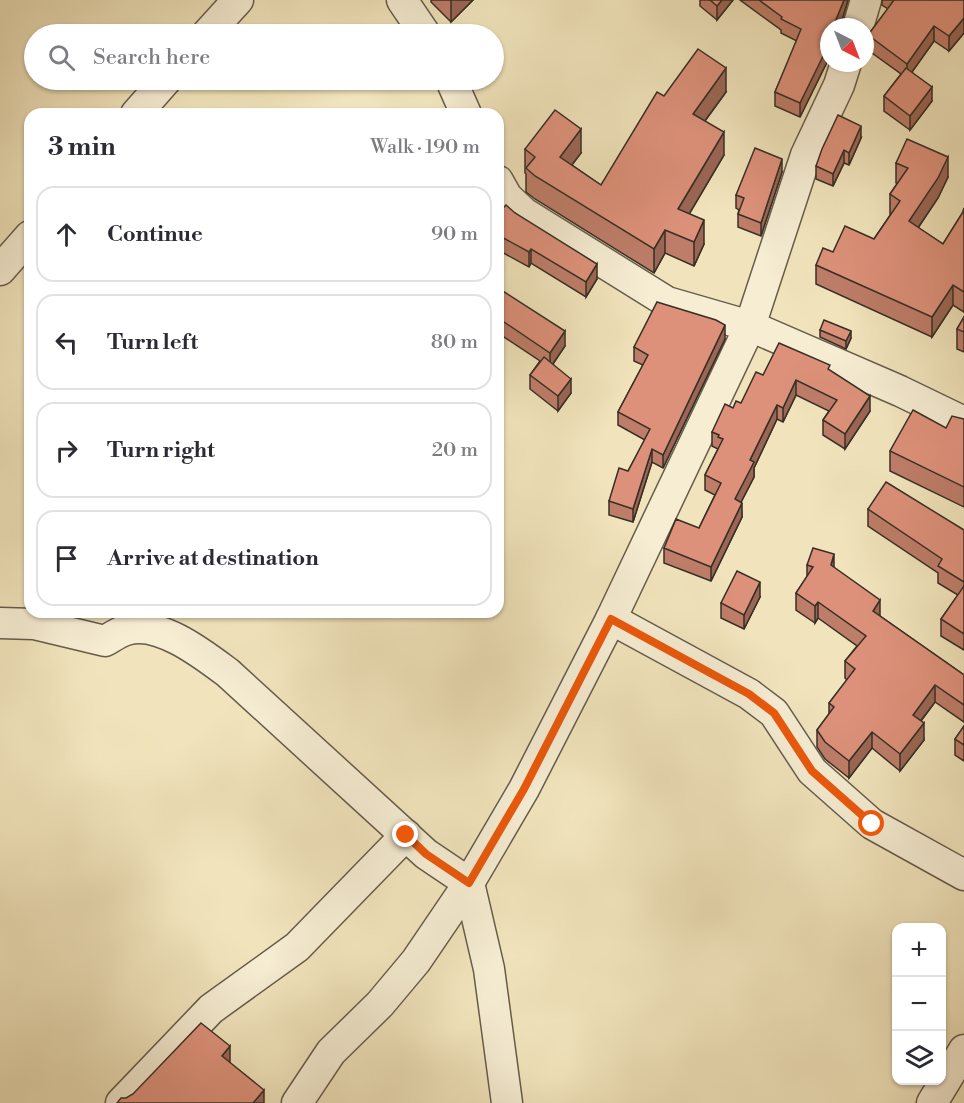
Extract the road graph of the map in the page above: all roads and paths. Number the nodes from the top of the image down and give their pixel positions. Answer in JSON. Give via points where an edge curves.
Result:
{"nodes":[{"id":1,"x":238,"y":0,"type":"edge"},
{"id":2,"x":402,"y":0,"type":"edge"},
{"id":3,"x":866,"y":0,"type":"edge"},
{"id":4,"x":861,"y":18,"type":"edge"},
{"id":5,"x":216,"y":24,"type":"edge"},
{"id":6,"x":418,"y":24,"type":"edge"},
{"id":7,"x":843,"y":72,"type":"edge"},
{"id":8,"x":157,"y":90,"type":"edge"},
{"id":9,"x":455,"y":90,"type":"edge"},
{"id":10,"x":141,"y":108,"type":"edge"},
{"id":11,"x":463,"y":108,"type":"edge"},
{"id":12,"x":504,"y":192,"type":"edge"},
{"id":13,"x":24,"y":243,"type":"edge"},
{"id":14,"x":0,"y":270,"type":"edge"},
{"id":15,"x":750,"y":326,"type":"junction"},
{"id":16,"x":964,"y":422,"type":"edge"},
{"id":17,"x":611,"y":619,"type":"junction"},
{"id":18,"x":0,"y":622,"type":"edge"},
{"id":19,"x":406,"y":835,"type":"junction"},
{"id":20,"x":964,"y":875,"type":"edge"},
{"id":21,"x":469,"y":883,"type":"junction"},
{"id":22,"x":964,"y":1050,"type":"edge"},
{"id":23,"x":121,"y":1103,"type":"edge"},
{"id":24,"x":297,"y":1103,"type":"edge"},
{"id":25,"x":507,"y":1103,"type":"edge"},
{"id":26,"x":932,"y":1103,"type":"edge"}],
"edges":[{"from":1,"to":5,"type":"street"},
{"from":2,"to":6,"type":"street"},
{"from":3,"to":4,"type":"street"},
{"from":7,"to":15,"type":"street","via":[[806,155]]},
{"from":8,"to":10,"type":"street"},
{"from":9,"to":11,"type":"street"},
{"from":12,"to":15,"type":"street","via":[[524,213],[667,302]]},
{"from":13,"to":14,"type":"street"},
{"from":15,"to":16,"type":"street"},
{"from":15,"to":17,"type":"street"},
{"from":17,"to":20,"type":"street","via":[[749,694],[774,713],[812,771],[872,824]]},
{"from":17,"to":21,"type":"street","via":[[524,789]]},
{"from":18,"to":19,"type":"street","via":[[34,624],[105,641],[128,629],[154,629],[193,646],[228,673]]},
{"from":19,"to":21,"type":"street"},
{"from":19,"to":23,"type":"street","via":[[297,946],[211,1009]]},
{"from":21,"to":24,"type":"street","via":[[417,961],[331,1052]]},
{"from":21,"to":25,"type":"street","via":[[489,969]]},
{"from":22,"to":26,"type":"street"}]}
